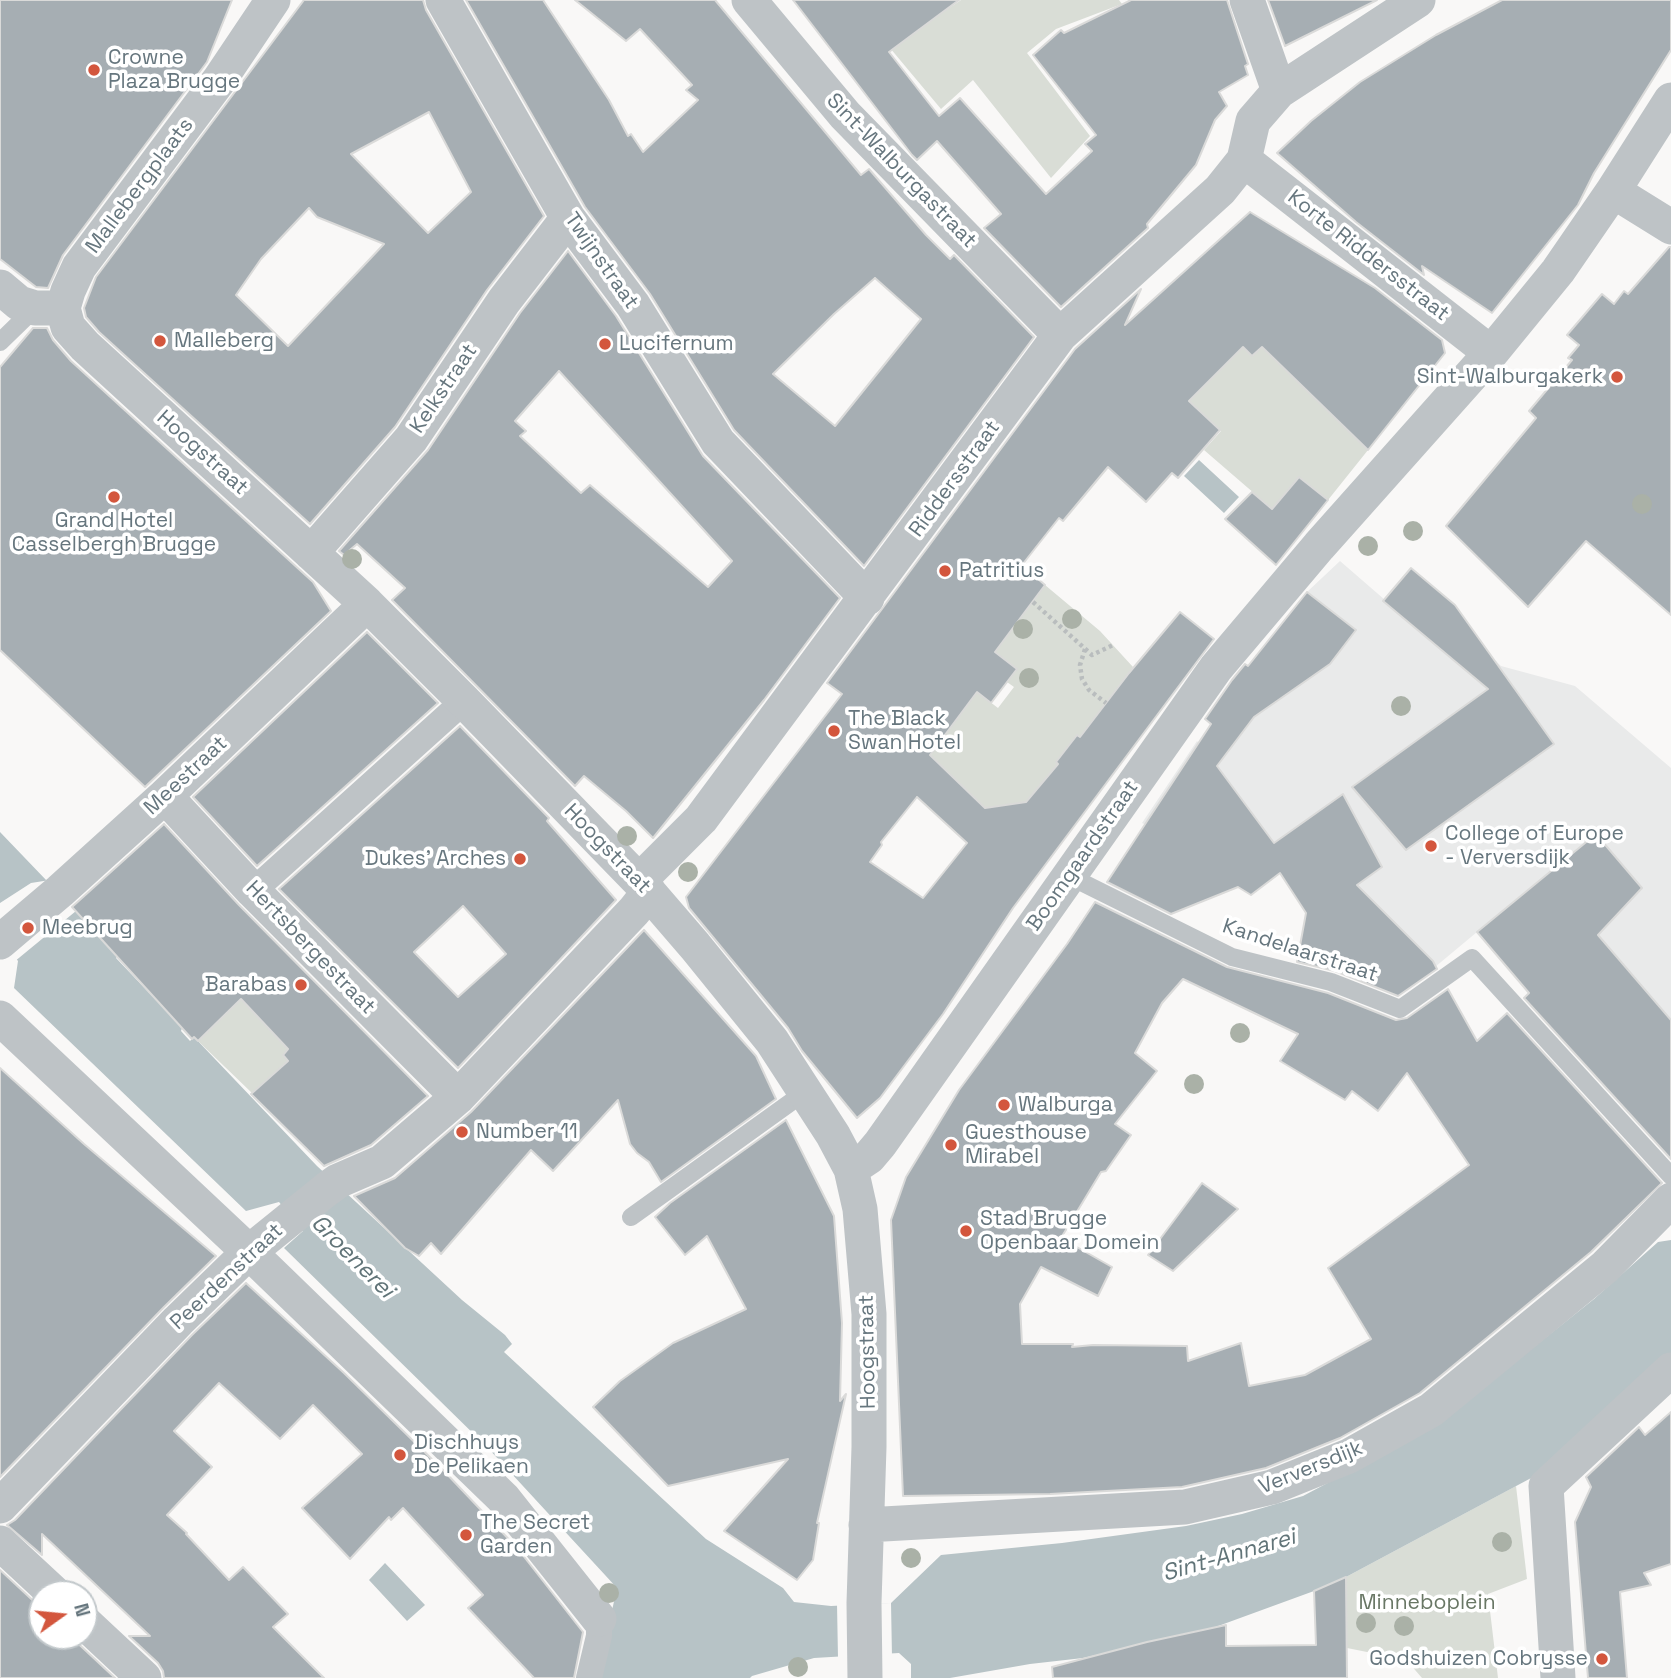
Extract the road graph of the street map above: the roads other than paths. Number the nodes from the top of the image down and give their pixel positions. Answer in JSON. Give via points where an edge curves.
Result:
{"nodes":[{"id":1,"x":273,"y":0,"type":"edge"},
{"id":2,"x":443,"y":0,"type":"edge"},
{"id":3,"x":749,"y":0,"type":"edge"},
{"id":4,"x":1247,"y":0,"type":"edge"},
{"id":5,"x":1418,"y":0,"type":"edge"},
{"id":6,"x":1279,"y":91,"type":"junction"},
{"id":7,"x":1671,"y":100,"type":"edge"},
{"id":8,"x":1244,"y":160,"type":"junction"},
{"id":9,"x":1613,"y":191,"type":"junction"},
{"id":10,"x":568,"y":218,"type":"junction"},
{"id":11,"x":1671,"y":227,"type":"edge"},
{"id":12,"x":0,"y":287,"type":"edge"},
{"id":13,"x":49,"y":308,"type":"junction"},
{"id":14,"x":1060,"y":335,"type":"junction"},
{"id":15,"x":0,"y":342,"type":"edge"},
{"id":16,"x":1491,"y":353,"type":"junction"},
{"id":17,"x":311,"y":553,"type":"junction"},
{"id":18,"x":867,"y":598,"type":"junction"},
{"id":19,"x":367,"y":604,"type":"junction"},
{"id":20,"x":464,"y":701,"type":"junction"},
{"id":21,"x":165,"y":796,"type":"junction"},
{"id":22,"x":1069,"y":876,"type":"junction"},
{"id":23,"x":644,"y":887,"type":"junction"},
{"id":24,"x":253,"y":891,"type":"junction"},
{"id":25,"x":0,"y":942,"type":"edge"},
{"id":26,"x":0,"y":1018,"type":"edge"},
{"id":27,"x":804,"y":1091,"type":"junction"},
{"id":28,"x":458,"y":1097,"type":"junction"},
{"id":29,"x":851,"y":1169,"type":"junction"},
{"id":30,"x":1671,"y":1176,"type":"edge"},
{"id":31,"x":1671,"y":1200,"type":"edge"},
{"id":32,"x":631,"y":1217,"type":"dead end"},
{"id":33,"x":249,"y":1252,"type":"junction"},
{"id":34,"x":1671,"y":1370,"type":"edge"},
{"id":35,"x":0,"y":1506,"type":"edge"},
{"id":36,"x":866,"y":1525,"type":"junction"},
{"id":37,"x":0,"y":1543,"type":"edge"},
{"id":38,"x":40,"y":1580,"type":"edge"},
{"id":39,"x":599,"y":1619,"type":"joint"},
{"id":40,"x":98,"y":1635,"type":"edge"},
{"id":41,"x":858,"y":1671,"type":"edge"},
{"id":42,"x":144,"y":1678,"type":"edge"},
{"id":43,"x":589,"y":1678,"type":"edge"},
{"id":44,"x":1558,"y":1678,"type":"edge"}],
"edges":[{"from":1,"to":13,"type":"street","name":"Mallebergplaats","via":[[220,79],[79,267],[68,291]]},
{"from":2,"to":10,"type":"street","name":"Twijnstraat"},
{"from":3,"to":14,"type":"street","name":"Sint-Walburgastraat","via":[[845,115]]},
{"from":4,"to":6,"type":"street"},
{"from":5,"to":6,"type":"street","name":"Riddersstraat"},
{"from":6,"to":8,"type":"street","name":"Riddersstraat","via":[[1253,121]]},
{"from":7,"to":9,"type":"street","name":"Boomgaardstraat"},
{"from":8,"to":14,"type":"street","name":"Riddersstraat","via":[[1220,190]]},
{"from":8,"to":16,"type":"street","name":"Korte Riddersstraat"},
{"from":9,"to":11,"type":"street"},
{"from":9,"to":16,"type":"street","name":"Boomgaardstraat","via":[[1558,271]]},
{"from":10,"to":17,"type":"street","name":"Kelkstraat","via":[[504,300],[411,439]]},
{"from":10,"to":18,"type":"street","name":"Twijnstraat","via":[[633,305],[718,442]]},
{"from":12,"to":13,"type":"street","via":[[19,303]]},
{"from":13,"to":15,"type":"lane"},
{"from":13,"to":17,"type":"street","name":"Hoogstraat"},
{"from":14,"to":18,"type":"street","name":"Riddersstraat"},
{"from":16,"to":22,"type":"street","name":"Boomgaardstraat","via":[[1216,668]]},
{"from":17,"to":19,"type":"street","name":"Hoogstraat"},
{"from":18,"to":23,"type":"street","name":"Riddersstraat","via":[[701,819]]},
{"from":19,"to":20,"type":"street","name":"Hoogstraat"},
{"from":19,"to":21,"type":"street","name":"Meestraat"},
{"from":20,"to":23,"type":"street","name":"Hoogstraat"},
{"from":20,"to":24,"type":"street"},
{"from":21,"to":24,"type":"street","name":"Hertsbergestraat"},
{"from":21,"to":25,"type":"street","name":"Meestraat"},
{"from":22,"to":29,"type":"street","name":"Boomgaardstraat","via":[[880,1144]]},
{"from":22,"to":30,"type":"lane","name":"Kandelaarstraat","via":[[1232,957],[1331,982],[1400,1009],[1472,958]]},
{"from":23,"to":27,"type":"street","name":"Hoogstraat","via":[[772,1041]]},
{"from":23,"to":28,"type":"street","name":"Peerdenstraat","via":[[634,911]]},
{"from":24,"to":28,"type":"street","name":"Hertsbergestraat"},
{"from":26,"to":33,"type":"street"},
{"from":27,"to":29,"type":"street","name":"Hoogstraat"},
{"from":27,"to":32,"type":"lane"},
{"from":28,"to":33,"type":"street","name":"Peerdenstraat","via":[[382,1162],[338,1181]]},
{"from":29,"to":36,"type":"street","name":"Hoogstraat","via":[[860,1209],[869,1314]]},
{"from":31,"to":36,"type":"street","name":"Verversdijk","via":[[1605,1267],[1431,1410],[1349,1456],[1272,1487],[1185,1507]]},
{"from":33,"to":35,"type":"street","name":"Peerdenstraat"},
{"from":33,"to":39,"type":"street","via":[[503,1497]]},
{"from":34,"to":44,"type":"street","via":[[1546,1486]]},
{"from":36,"to":41,"type":"street","name":"Hoogstraat"},
{"from":37,"to":38,"type":"street"},
{"from":39,"to":43,"type":"street"},
{"from":40,"to":42,"type":"street"}]}
